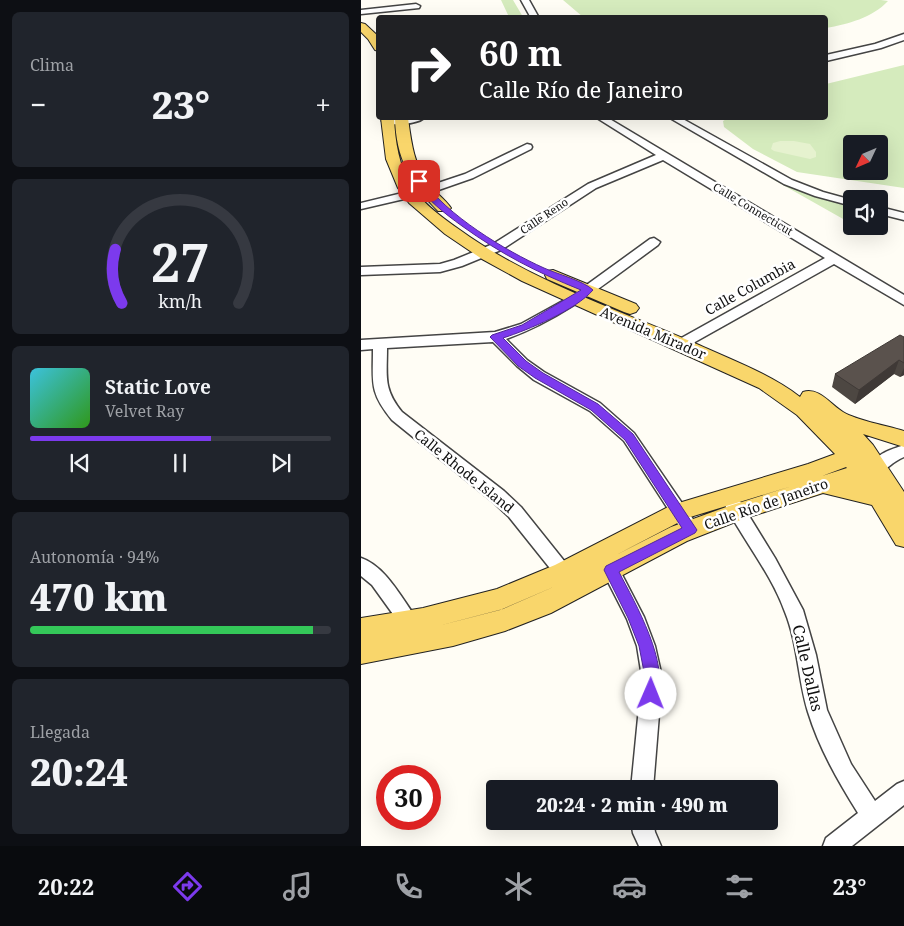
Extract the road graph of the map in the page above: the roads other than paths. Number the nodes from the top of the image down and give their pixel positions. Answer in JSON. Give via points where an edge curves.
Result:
{"nodes":[{"id":1,"x":525,"y":0,"type":"edge"},
{"id":2,"x":416,"y":6,"type":"dead end"},
{"id":3,"x":518,"y":6,"type":"dead end"},
{"id":4,"x":529,"y":9,"type":"junction"},
{"id":5,"x":361,"y":12,"type":"edge"},
{"id":6,"x":533,"y":15,"type":"edge"},
{"id":7,"x":361,"y":20,"type":"edge"},
{"id":8,"x":361,"y":26,"type":"edge"},
{"id":9,"x":376,"y":31,"type":"edge"},
{"id":10,"x":904,"y":37,"type":"edge"},
{"id":11,"x":376,"y":43,"type":"edge"},
{"id":12,"x":828,"y":58,"type":"edge"},
{"id":13,"x":399,"y":120,"type":"edge"},
{"id":14,"x":606,"y":120,"type":"edge"},
{"id":15,"x":678,"y":120,"type":"edge"},
{"id":16,"x":692,"y":120,"type":"edge"},
{"id":17,"x":527,"y":147,"type":"dead end"},
{"id":18,"x":665,"y":155,"type":"junction"},
{"id":19,"x":418,"y":193,"type":"junction"},
{"id":20,"x":843,"y":194,"type":"edge"},
{"id":21,"x":843,"y":201,"type":"edge"},
{"id":22,"x":888,"y":205,"type":"edge"},
{"id":23,"x":361,"y":206,"type":"edge"},
{"id":24,"x":904,"y":210,"type":"edge"},
{"id":25,"x":888,"y":212,"type":"edge"},
{"id":26,"x":904,"y":217,"type":"edge"},
{"id":27,"x":654,"y":242,"type":"dead end"},
{"id":28,"x":490,"y":251,"type":"junction"},
{"id":29,"x":835,"y":258,"type":"junction"},
{"id":30,"x":361,"y":272,"type":"edge"},
{"id":31,"x":581,"y":295,"type":"junction"},
{"id":32,"x":904,"y":301,"type":"edge"},
{"id":33,"x":496,"y":337,"type":"junction"},
{"id":34,"x":687,"y":340,"type":"junction"},
{"id":35,"x":361,"y":345,"type":"edge"},
{"id":36,"x":380,"y":345,"type":"junction"},
{"id":37,"x":830,"y":421,"type":"junction"},
{"id":38,"x":904,"y":439,"type":"edge"},
{"id":39,"x":904,"y":451,"type":"edge"},
{"id":40,"x":869,"y":460,"type":"junction"},
{"id":41,"x":817,"y":478,"type":"junction"},
{"id":42,"x":897,"y":499,"type":"edge"},
{"id":43,"x":733,"y":504,"type":"junction"},
{"id":44,"x":685,"y":520,"type":"junction"},
{"id":45,"x":904,"y":538,"type":"edge"},
{"id":46,"x":361,"y":565,"type":"edge"},
{"id":47,"x":611,"y":570,"type":"junction"},
{"id":48,"x":567,"y":581,"type":"junction"},
{"id":49,"x":409,"y":622,"type":"junction"},
{"id":50,"x":361,"y":629,"type":"edge"},
{"id":51,"x":361,"y":652,"type":"edge"},
{"id":52,"x":643,"y":780,"type":"edge"},
{"id":53,"x":904,"y":791,"type":"edge"},
{"id":54,"x":872,"y":816,"type":"junction"},
{"id":55,"x":644,"y":830,"type":"edge"},
{"id":56,"x":651,"y":846,"type":"edge"},
{"id":57,"x":834,"y":846,"type":"edge"}],
"edges":[{"from":1,"to":4,"type":"street"},
{"from":2,"to":5,"type":"street"},
{"from":3,"to":4,"type":"street"},
{"from":4,"to":6,"type":"street"},
{"from":7,"to":9,"type":"main road"},
{"from":8,"to":11,"type":"main road"},
{"from":10,"to":12,"type":"street"},
{"from":13,"to":19,"type":"main road","name":"Avenida Mirador","via":[[393,157]]},
{"from":14,"to":18,"type":"street","name":"Calle Connecticut"},
{"from":15,"to":21,"type":"street","via":[[787,182]]},
{"from":16,"to":20,"type":"street","via":[[795,178]]},
{"from":17,"to":19,"type":"street","via":[[469,176]]},
{"from":18,"to":28,"type":"street","name":"Calle Reno","via":[[592,186]]},
{"from":18,"to":29,"type":"street","name":"Calle Connecticut"},
{"from":19,"to":23,"type":"street"},
{"from":19,"to":28,"type":"main road","name":"Avenida Mirador","via":[[437,220]]},
{"from":22,"to":24,"type":"street"},
{"from":25,"to":26,"type":"street"},
{"from":27,"to":31,"type":"street"},
{"from":28,"to":30,"type":"street","name":"Calle Reno","via":[[440,268]]},
{"from":28,"to":31,"type":"main road","name":"Avenida Mirador"},
{"from":29,"to":32,"type":"street","name":"Calle Connecticut"},
{"from":29,"to":34,"type":"street","name":"Calle Columbia"},
{"from":31,"to":33,"type":"street","via":[[526,327]]},
{"from":31,"to":34,"type":"main road","name":"Avenida Mirador"},
{"from":33,"to":36,"type":"street"},
{"from":33,"to":44,"type":"street","via":[[539,376],[595,407],[629,437]]},
{"from":34,"to":37,"type":"main road","name":"Avenida Mirador"},
{"from":35,"to":36,"type":"street"},
{"from":36,"to":48,"type":"street","name":"Calle Rhode Island","via":[[380,389],[386,403],[397,416],[515,512]]},
{"from":37,"to":38,"type":"main road"},
{"from":37,"to":40,"type":"main road","name":"Avenida Mirador"},
{"from":37,"to":41,"type":"main road","via":[[826,451]]},
{"from":39,"to":40,"type":"street","name":"Calle Río de Janeiro"},
{"from":40,"to":41,"type":"main road","name":"Calle Río de Janeiro"},
{"from":40,"to":42,"type":"main road","name":"Avenida Mirador"},
{"from":41,"to":42,"type":"main road"},
{"from":41,"to":43,"type":"main road","name":"Calle Río de Janeiro"},
{"from":42,"to":45,"type":"main road","name":"Avenida Mirador"},
{"from":43,"to":44,"type":"main road","name":"Calle Río de Janeiro"},
{"from":43,"to":54,"type":"street","name":"Calle Dallas","via":[[794,610],[822,725]]},
{"from":44,"to":47,"type":"main road","name":"Calle Río de Janeiro"},
{"from":44,"to":48,"type":"main road","name":"Calle Río de Janeiro"},
{"from":46,"to":49,"type":"street","via":[[378,580]]},
{"from":47,"to":48,"type":"main road","name":"Calle Río de Janeiro"},
{"from":47,"to":52,"type":"street","via":[[635,617],[652,677]]},
{"from":48,"to":49,"type":"main road","name":"Calle Río de Janeiro"},
{"from":48,"to":51,"type":"main road","name":"Calle Río de Janeiro","via":[[505,620],[461,633]]},
{"from":49,"to":50,"type":"main road","name":"Calle Río de Janeiro"},
{"from":53,"to":54,"type":"street"},
{"from":54,"to":57,"type":"street"},
{"from":55,"to":56,"type":"street"}]}
